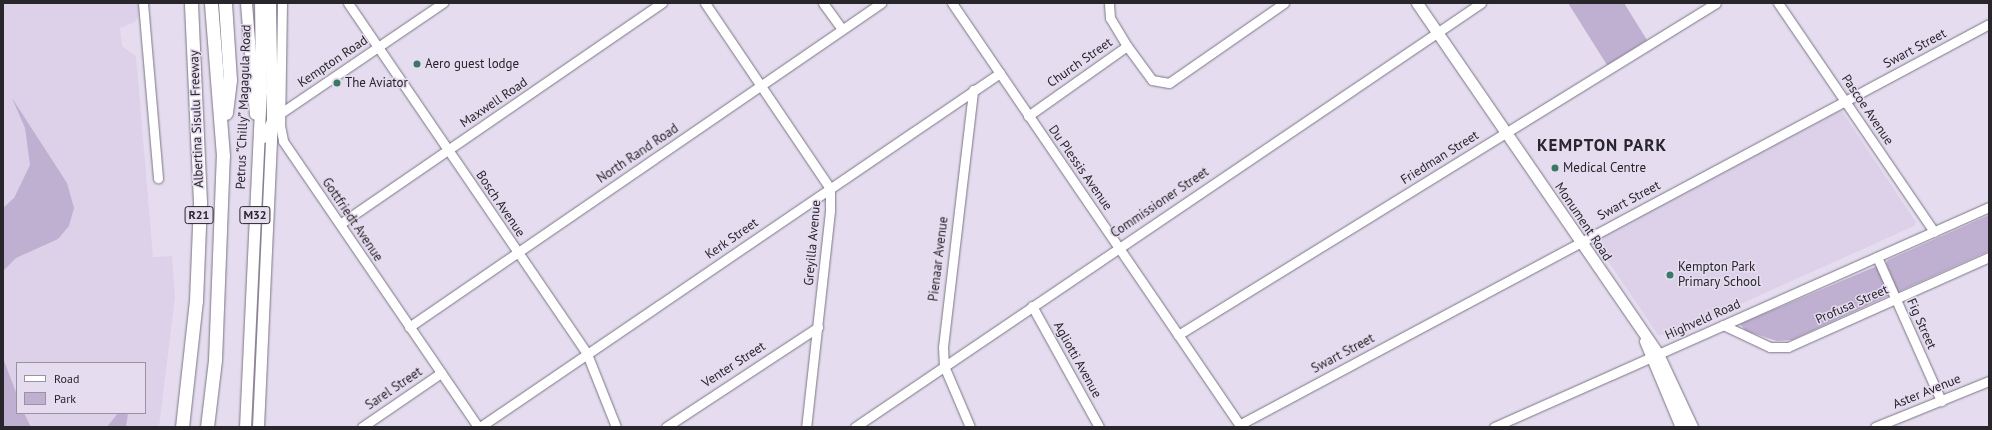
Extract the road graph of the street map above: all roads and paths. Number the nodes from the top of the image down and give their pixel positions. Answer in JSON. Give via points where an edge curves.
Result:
{"nodes":[{"id":1,"x":143,"y":3,"type":"edge"},
{"id":2,"x":182,"y":3,"type":"edge"},
{"id":3,"x":191,"y":3,"type":"edge"},
{"id":4,"x":211,"y":3,"type":"edge"},
{"id":5,"x":224,"y":3,"type":"edge"},
{"id":6,"x":246,"y":3,"type":"edge"},
{"id":7,"x":260,"y":3,"type":"edge"},
{"id":8,"x":270,"y":3,"type":"edge"},
{"id":9,"x":282,"y":3,"type":"edge"},
{"id":10,"x":348,"y":3,"type":"edge"},
{"id":11,"x":443,"y":3,"type":"edge"},
{"id":12,"x":662,"y":3,"type":"edge"},
{"id":13,"x":705,"y":3,"type":"edge"},
{"id":14,"x":823,"y":3,"type":"edge"},
{"id":15,"x":881,"y":3,"type":"edge"},
{"id":16,"x":952,"y":3,"type":"edge"},
{"id":17,"x":1109,"y":3,"type":"edge"},
{"id":18,"x":1284,"y":3,"type":"edge"},
{"id":19,"x":1417,"y":3,"type":"edge"},
{"id":20,"x":1481,"y":3,"type":"edge"},
{"id":21,"x":1716,"y":3,"type":"edge"},
{"id":22,"x":1778,"y":3,"type":"edge"},
{"id":23,"x":1989,"y":24,"type":"edge"},
{"id":24,"x":842,"y":29,"type":"junction"},
{"id":25,"x":1435,"y":31,"type":"junction"},
{"id":26,"x":1127,"y":46,"type":"junction"},
{"id":27,"x":378,"y":47,"type":"junction"},
{"id":28,"x":1000,"y":73,"type":"junction"},
{"id":29,"x":761,"y":86,"type":"junction"},
{"id":30,"x":973,"y":90,"type":"junction"},
{"id":31,"x":1845,"y":101,"type":"junction"},
{"id":32,"x":198,"y":110,"type":"junction"},
{"id":33,"x":276,"y":116,"type":"junction"},
{"id":34,"x":1028,"y":116,"type":"junction"},
{"id":35,"x":258,"y":128,"type":"junction"},
{"id":36,"x":1505,"y":134,"type":"junction"},
{"id":37,"x":448,"y":150,"type":"junction"},
{"id":38,"x":223,"y":156,"type":"junction"},
{"id":39,"x":258,"y":158,"type":"junction"},
{"id":40,"x":158,"y":178,"type":"dead end"},
{"id":41,"x":830,"y":188,"type":"junction"},
{"id":42,"x":1989,"y":207,"type":"edge"},
{"id":43,"x":340,"y":224,"type":"junction"},
{"id":44,"x":1934,"y":232,"type":"junction"},
{"id":45,"x":1579,"y":242,"type":"junction"},
{"id":46,"x":1118,"y":247,"type":"junction"},
{"id":47,"x":517,"y":252,"type":"junction"},
{"id":48,"x":1877,"y":257,"type":"junction"},
{"id":49,"x":1989,"y":257,"type":"edge"},
{"id":50,"x":1896,"y":300,"type":"junction"},
{"id":51,"x":1032,"y":306,"type":"junction"},
{"id":52,"x":1723,"y":325,"type":"junction"},
{"id":53,"x":409,"y":327,"type":"junction"},
{"id":54,"x":818,"y":327,"type":"junction"},
{"id":55,"x":1178,"y":335,"type":"junction"},
{"id":56,"x":587,"y":354,"type":"junction"},
{"id":57,"x":1654,"y":356,"type":"junction"},
{"id":58,"x":944,"y":366,"type":"junction"},
{"id":59,"x":441,"y":373,"type":"junction"},
{"id":60,"x":1989,"y":381,"type":"edge"},
{"id":61,"x":1941,"y":401,"type":"junction"},
{"id":62,"x":259,"y":408,"type":"junction"},
{"id":63,"x":1509,"y":424,"type":"edge"},
{"id":64,"x":1240,"y":426,"type":"edge"},
{"id":65,"x":182,"y":427,"type":"edge"},
{"id":66,"x":207,"y":427,"type":"edge"},
{"id":67,"x":245,"y":427,"type":"edge"},
{"id":68,"x":258,"y":427,"type":"edge"},
{"id":69,"x":263,"y":427,"type":"edge"},
{"id":70,"x":362,"y":427,"type":"edge"},
{"id":71,"x":479,"y":427,"type":"edge"},
{"id":72,"x":616,"y":427,"type":"edge"},
{"id":73,"x":666,"y":427,"type":"edge"},
{"id":74,"x":806,"y":427,"type":"edge"},
{"id":75,"x":855,"y":427,"type":"edge"},
{"id":76,"x":970,"y":427,"type":"edge"},
{"id":77,"x":1099,"y":427,"type":"edge"},
{"id":78,"x":1494,"y":427,"type":"edge"},
{"id":79,"x":1681,"y":427,"type":"edge"},
{"id":80,"x":1692,"y":427,"type":"edge"},
{"id":81,"x":1875,"y":427,"type":"edge"}],
"edges":[{"from":1,"to":40,"type":"street"},
{"from":2,"to":32,"type":"highway","via":[[189,82]]},
{"from":3,"to":32,"type":"highway","name":"Albertina Sisulu Freeway","number":"R21"},
{"from":4,"to":38,"type":"highway","name":"Albertina Sisulu Freeway","number":"R21"},
{"from":5,"to":38,"type":"highway","via":[[230,80]]},
{"from":6,"to":35,"type":"main road","via":[[252,99]]},
{"from":7,"to":35,"type":"main road","name":"Petrus “Chilly” Magagula Road","number":"M32"},
{"from":8,"to":33,"type":"main road","name":"Petrus “Chilly” Magagula Road","number":"M32"},
{"from":9,"to":33,"type":"street","name":"Gottfriedt Avenue"},
{"from":10,"to":27,"type":"street","name":"Bosch Avenue"},
{"from":11,"to":27,"type":"street","name":"Kempton Road"},
{"from":12,"to":37,"type":"street","name":"Maxwell Road"},
{"from":13,"to":29,"type":"street","name":"Greyilla Avenue"},
{"from":14,"to":24,"type":"street"},
{"from":15,"to":24,"type":"street","name":"North Rand Road"},
{"from":16,"to":28,"type":"street","name":"Du Plessis Avenue"},
{"from":17,"to":26,"type":"street","name":"Church Street","via":[[1110,18]]},
{"from":18,"to":26,"type":"street","via":[[1169,83],[1152,80]]},
{"from":19,"to":25,"type":"main road","name":"Monument Road"},
{"from":20,"to":25,"type":"street","name":"Commissioner Street"},
{"from":21,"to":36,"type":"street","name":"Friedman Street"},
{"from":22,"to":31,"type":"street","name":"Pascoe Avenue"},
{"from":23,"to":31,"type":"street","name":"Swart Street"},
{"from":24,"to":29,"type":"street","name":"North Rand Road"},
{"from":25,"to":36,"type":"main road","name":"Monument Road"},
{"from":25,"to":46,"type":"street","name":"Commissioner Street"},
{"from":26,"to":34,"type":"street","name":"Church Street"},
{"from":27,"to":33,"type":"street","name":"Kempton Road"},
{"from":27,"to":37,"type":"street","name":"Bosch Avenue"},
{"from":28,"to":30,"type":"street","name":"Kerk Street"},
{"from":28,"to":34,"type":"street","name":"Du Plessis Avenue"},
{"from":29,"to":41,"type":"street","name":"Greyilla Avenue"},
{"from":29,"to":47,"type":"street","name":"North Rand Road"},
{"from":30,"to":41,"type":"street","name":"Kerk Street"},
{"from":30,"to":58,"type":"street","name":"Pienaar Avenue","via":[[943,335]]},
{"from":31,"to":44,"type":"street","name":"Pascoe Avenue"},
{"from":31,"to":45,"type":"street","name":"Swart Street"},
{"from":32,"to":65,"type":"highway","name":"Albertina Sisulu Freeway","number":"R21","via":[[196,301]]},
{"from":33,"to":39,"type":"street","name":"Kempton Road","via":[[265,126]]},
{"from":33,"to":43,"type":"street","name":"Gottfriedt Avenue","via":[[287,148]]},
{"from":33,"to":62,"type":"main road","name":"Petrus “Chilly” Magagula Road","number":"M32"},
{"from":34,"to":46,"type":"street","name":"Du Plessis Avenue"},
{"from":35,"to":39,"type":"main road","name":"Petrus “Chilly” Magagula Road","number":"M32"},
{"from":36,"to":45,"type":"main road","name":"Monument Road"},
{"from":36,"to":55,"type":"street","name":"Friedman Street"},
{"from":37,"to":43,"type":"street","name":"Maxwell Road"},
{"from":37,"to":47,"type":"street","name":"Bosch Avenue"},
{"from":38,"to":66,"type":"highway","name":"Albertina Sisulu Freeway","number":"R21","via":[[215,360]]},
{"from":39,"to":67,"type":"main road","name":"Petrus “Chilly” Magagula Road","number":"M32"},
{"from":41,"to":54,"type":"street","name":"Greyilla Avenue"},
{"from":41,"to":56,"type":"street","name":"Kerk Street"},
{"from":42,"to":44,"type":"street","name":"Highveld Road"},
{"from":43,"to":53,"type":"street","name":"Gottfriedt Avenue"},
{"from":44,"to":48,"type":"street","name":"Highveld Road"},
{"from":45,"to":57,"type":"main road","name":"Monument Road"},
{"from":45,"to":64,"type":"street","name":"Swart Street"},
{"from":46,"to":51,"type":"street","name":"Commissioner Street"},
{"from":46,"to":55,"type":"street","name":"Du Plessis Avenue"},
{"from":47,"to":53,"type":"street","name":"North Rand Road"},
{"from":47,"to":56,"type":"street","name":"Bosch Avenue"},
{"from":48,"to":50,"type":"street","name":"Fig Street"},
{"from":48,"to":52,"type":"street","name":"Highveld Road"},
{"from":49,"to":50,"type":"street","name":"Profusa Street"},
{"from":50,"to":52,"type":"street","name":"Profusa Street","via":[[1782,348],[1770,347]]},
{"from":50,"to":61,"type":"street","name":"Fig Street"},
{"from":51,"to":58,"type":"street","name":"Commissioner Street"},
{"from":51,"to":77,"type":"street","name":"Agliotti Avenue"},
{"from":52,"to":57,"type":"street","name":"Highveld Road"},
{"from":53,"to":59,"type":"street","name":"Gottfriedt Avenue"},
{"from":54,"to":73,"type":"street","name":"Venter Street"},
{"from":54,"to":74,"type":"street","name":"Greyilla Avenue"},
{"from":55,"to":64,"type":"street","name":"Du Plessis Avenue"},
{"from":56,"to":71,"type":"street","name":"Kerk Street"},
{"from":56,"to":72,"type":"street","name":"Bosch Avenue"},
{"from":57,"to":63,"type":"street","name":"Highveld Road"},
{"from":57,"to":79,"type":"main road","name":"Monument Road"},
{"from":57,"to":80,"type":"main road","name":"Monument Road"},
{"from":58,"to":75,"type":"street","name":"Commissioner Street"},
{"from":58,"to":76,"type":"street","name":"Pienaar Avenue"},
{"from":59,"to":70,"type":"street","name":"Sarel Street"},
{"from":59,"to":71,"type":"street","name":"Gottfriedt Avenue"},
{"from":60,"to":61,"type":"street","name":"Aster Avenue"},
{"from":61,"to":81,"type":"street","name":"Aster Avenue"},
{"from":62,"to":68,"type":"main road","name":"Petrus “Chilly” Magagula Road","number":"M32"},
{"from":62,"to":69,"type":"street"},
{"from":63,"to":78,"type":"street","name":"Highveld Road"}]}
